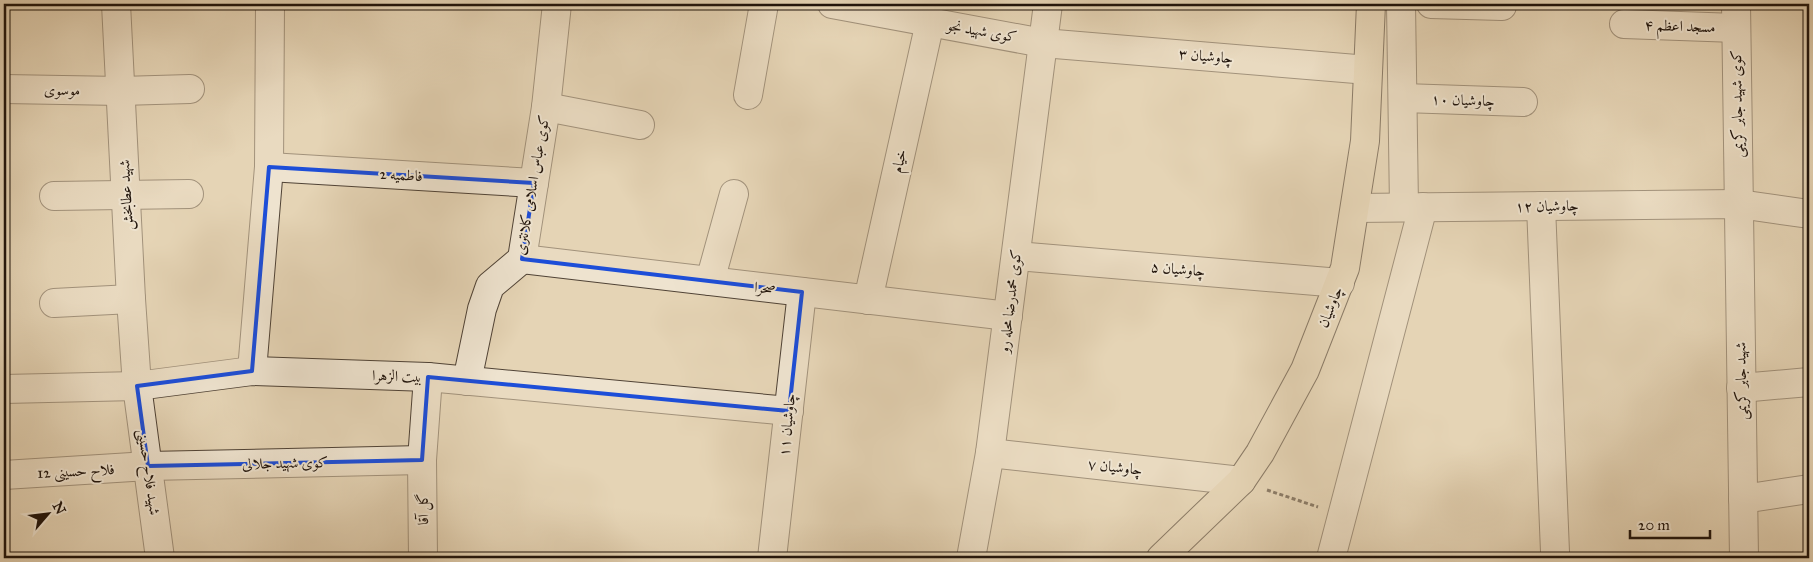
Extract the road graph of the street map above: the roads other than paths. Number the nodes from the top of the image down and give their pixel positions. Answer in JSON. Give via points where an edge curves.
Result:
{"nodes":[{"id":1,"x":116,"y":4,"type":"edge"},
{"id":2,"x":270,"y":4,"type":"edge"},
{"id":3,"x":557,"y":4,"type":"edge"},
{"id":4,"x":764,"y":4,"type":"edge"},
{"id":5,"x":837,"y":4,"type":"edge"},
{"id":6,"x":1048,"y":4,"type":"edge"},
{"id":7,"x":1371,"y":4,"type":"edge"},
{"id":8,"x":1401,"y":4,"type":"edge"},
{"id":9,"x":1431,"y":4,"type":"edge"},
{"id":10,"x":1502,"y":6,"type":"dead end"},
{"id":11,"x":1736,"y":16,"type":"edge"},
{"id":12,"x":930,"y":22,"type":"junction"},
{"id":13,"x":1624,"y":24,"type":"dead end"},
{"id":14,"x":1043,"y":43,"type":"junction"},
{"id":15,"x":1368,"y":70,"type":"junction"},
{"id":16,"x":4,"y":89,"type":"edge"},
{"id":17,"x":190,"y":89,"type":"dead end"},
{"id":18,"x":121,"y":91,"type":"junction"},
{"id":19,"x":748,"y":95,"type":"dead end"},
{"id":20,"x":1403,"y":98,"type":"junction"},
{"id":21,"x":1523,"y":102,"type":"dead end"},
{"id":22,"x":546,"y":107,"type":"junction"},
{"id":23,"x":640,"y":125,"type":"dead end"},
{"id":24,"x":269,"y":167,"type":"junction"},
{"id":25,"x":534,"y":183,"type":"junction"},
{"id":26,"x":189,"y":194,"type":"dead end"},
{"id":27,"x":734,"y":194,"type":"dead end"},
{"id":28,"x":126,"y":195,"type":"junction"},
{"id":29,"x":54,"y":196,"type":"dead end"},
{"id":30,"x":1739,"y":204,"type":"junction"},
{"id":31,"x":1541,"y":206,"type":"junction"},
{"id":32,"x":1413,"y":207,"type":"junction"},
{"id":33,"x":1355,"y":208,"type":"junction"},
{"id":34,"x":1809,"y":214,"type":"edge"},
{"id":35,"x":1016,"y":256,"type":"junction"},
{"id":36,"x":522,"y":259,"type":"junction"},
{"id":37,"x":710,"y":281,"type":"junction"},
{"id":38,"x":1340,"y":283,"type":"junction"},
{"id":39,"x":802,"y":292,"type":"junction"},
{"id":40,"x":131,"y":299,"type":"junction"},
{"id":41,"x":868,"y":300,"type":"junction"},
{"id":42,"x":54,"y":303,"type":"dead end"},
{"id":43,"x":1008,"y":316,"type":"junction"},
{"id":44,"x":252,"y":371,"type":"junction"},
{"id":45,"x":428,"y":377,"type":"junction"},
{"id":46,"x":467,"y":381,"type":"junction"},
{"id":47,"x":1809,"y":382,"type":"edge"},
{"id":48,"x":137,"y":386,"type":"junction"},
{"id":49,"x":1741,"y":388,"type":"junction"},
{"id":50,"x":4,"y":389,"type":"edge"},
{"id":51,"x":789,"y":411,"type":"junction"},
{"id":52,"x":990,"y":452,"type":"junction"},
{"id":53,"x":422,"y":460,"type":"junction"},
{"id":54,"x":148,"y":466,"type":"junction"},
{"id":55,"x":4,"y":475,"type":"edge"},
{"id":56,"x":1240,"y":480,"type":"junction"},
{"id":57,"x":1809,"y":489,"type":"edge"},
{"id":58,"x":1743,"y":499,"type":"junction"},
{"id":59,"x":1555,"y":552,"type":"dead end"},
{"id":60,"x":160,"y":558,"type":"edge"},
{"id":61,"x":424,"y":558,"type":"edge"},
{"id":62,"x":772,"y":558,"type":"edge"},
{"id":63,"x":971,"y":558,"type":"edge"},
{"id":64,"x":1161,"y":558,"type":"edge"},
{"id":65,"x":1331,"y":558,"type":"edge"},
{"id":66,"x":1744,"y":558,"type":"edge"}],
"edges":[{"from":1,"to":18,"type":"street","name":"شهید عطابخش"},
{"from":2,"to":24,"type":"street"},
{"from":3,"to":22,"type":"street","name":"کوی عباس اسلامی کلانتری"},
{"from":4,"to":19,"type":"street"},
{"from":5,"to":12,"type":"street","name":"کوی شهید نجو"},
{"from":6,"to":14,"type":"street","name":"کوی محمدرضا محله رو"},
{"from":7,"to":15,"type":"main road","name":"چاوشیان"},
{"from":8,"to":20,"type":"street"},
{"from":9,"to":10,"type":"street"},
{"from":11,"to":13,"type":"street","name":"مسجد اعظم ۴"},
{"from":11,"to":30,"type":"street","name":"کوی شهید جابر کریمی"},
{"from":12,"to":14,"type":"street","name":"کوی شهید نجو"},
{"from":12,"to":41,"type":"street","name":"خیام"},
{"from":14,"to":15,"type":"street","name":"چاوشیان ۳"},
{"from":14,"to":35,"type":"street","name":"کوی محمدرضا محله رو"},
{"from":15,"to":33,"type":"main road","name":"چاوشیان","via":[[1365,141]]},
{"from":16,"to":18,"type":"street","name":"موسوی"},
{"from":17,"to":18,"type":"street","name":"موسوی"},
{"from":18,"to":28,"type":"street","name":"شهید عطابخش"},
{"from":20,"to":21,"type":"street","name":"چاوشیان ۱۰"},
{"from":20,"to":32,"type":"street"},
{"from":22,"to":23,"type":"street"},
{"from":22,"to":25,"type":"street","name":"کوی عباس اسلامی کلانتری"},
{"from":24,"to":25,"type":"street","name":"فاطمیه 2"},
{"from":24,"to":44,"type":"street"},
{"from":25,"to":36,"type":"street","name":"کوی عباس اسلامی کلانتری"},
{"from":26,"to":28,"type":"street"},
{"from":27,"to":37,"type":"street"},
{"from":28,"to":29,"type":"street"},
{"from":28,"to":40,"type":"street","name":"شهید عطابخش"},
{"from":30,"to":31,"type":"street","name":"چاوشیان ۱۲"},
{"from":30,"to":34,"type":"street","name":"چاوشیان ۱۲"},
{"from":30,"to":49,"type":"street","name":"شهید جابر کریمی"},
{"from":31,"to":32,"type":"street","name":"چاوشیان ۱۲"},
{"from":31,"to":59,"type":"street"},
{"from":32,"to":33,"type":"street","name":"چاوشیان ۱۲"},
{"from":32,"to":65,"type":"street"},
{"from":33,"to":38,"type":"main road","name":"چاوشیان","via":[[1346,268]]},
{"from":35,"to":38,"type":"street","name":"چاوشیان ۵"},
{"from":35,"to":43,"type":"street","name":"کوی محمدرضا محله رو"},
{"from":36,"to":37,"type":"street","name":"صحرا"},
{"from":36,"to":46,"type":"street","name":"کوی عباس اسلامی کلانتری","via":[[490,286]]},
{"from":37,"to":39,"type":"street","name":"صحرا"},
{"from":38,"to":56,"type":"main road","name":"چاوشیان","via":[[1305,370],[1260,453]]},
{"from":39,"to":41,"type":"street","name":"صحرا"},
{"from":39,"to":51,"type":"street","name":"چاوشیان ۱۱"},
{"from":40,"to":42,"type":"street"},
{"from":40,"to":48,"type":"street","name":"شهید عطابخش"},
{"from":41,"to":43,"type":"street","name":"صحرا"},
{"from":43,"to":52,"type":"street","name":"کوی محمدرضا محله رو"},
{"from":44,"to":45,"type":"street","name":"بیت الزهرا"},
{"from":44,"to":48,"type":"street","name":"بیت الزهرا"},
{"from":45,"to":46,"type":"street","name":"بیت الزهرا"},
{"from":45,"to":53,"type":"street","name":"گل آقا"},
{"from":46,"to":51,"type":"street","name":"بیت الزهرا"},
{"from":47,"to":49,"type":"street"},
{"from":48,"to":50,"type":"street","name":"بیت الزهرا"},
{"from":48,"to":54,"type":"street","name":"شهید فلاح حسینی"},
{"from":49,"to":58,"type":"street","name":"شهید جابر کریمی"},
{"from":51,"to":62,"type":"street","name":"چاوشیان ۱۱"},
{"from":52,"to":56,"type":"street","name":"چاوشیان ۷"},
{"from":52,"to":63,"type":"street","name":"کوی محمدرضا محله رو"},
{"from":53,"to":54,"type":"street","name":"کوی شهید جلالی"},
{"from":53,"to":61,"type":"street","name":"گل آقا"},
{"from":54,"to":55,"type":"street","name":"فلاح حسینی 12"},
{"from":54,"to":60,"type":"street","name":"شهید فلاح حسینی"},
{"from":56,"to":64,"type":"main road","name":"چاوشیان"},
{"from":57,"to":58,"type":"street"},
{"from":58,"to":66,"type":"street","name":"شهید جابر کریمی"}]}
